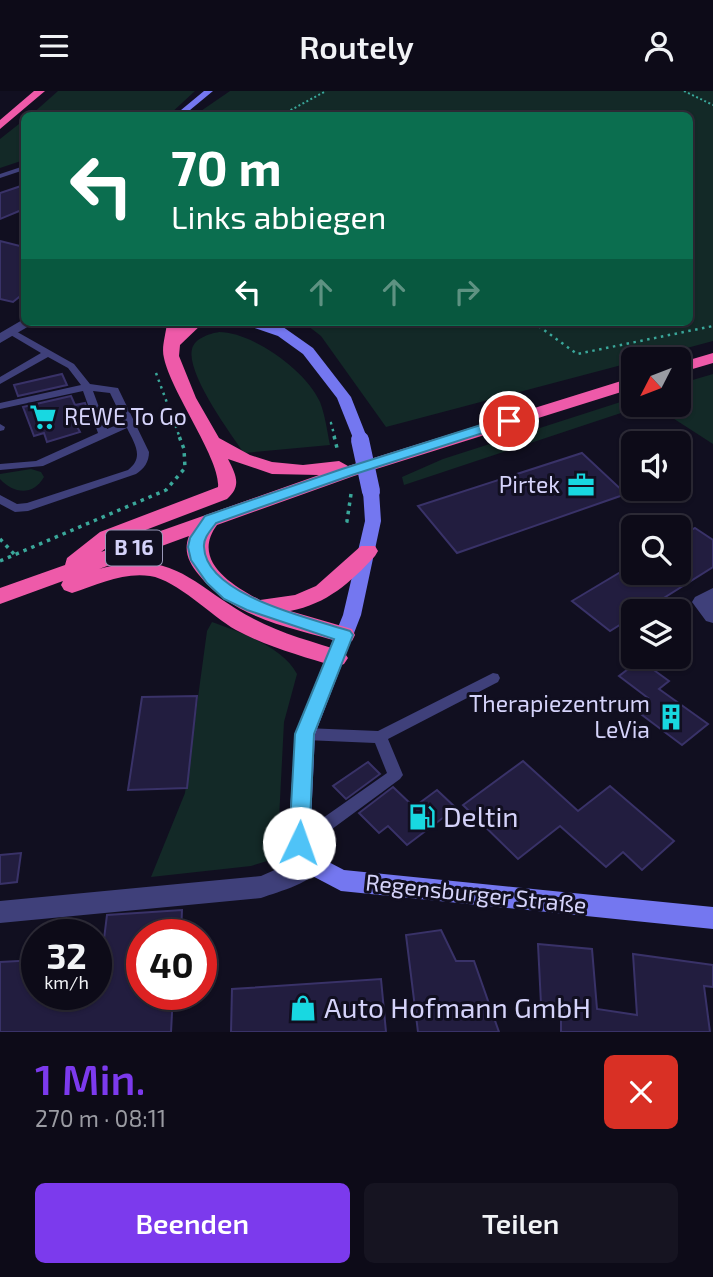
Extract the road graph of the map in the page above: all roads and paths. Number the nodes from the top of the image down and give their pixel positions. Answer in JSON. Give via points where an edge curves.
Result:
{"nodes":[{"id":1,"x":23,"y":91,"type":"edge"},
{"id":2,"x":40,"y":91,"type":"edge"},
{"id":3,"x":209,"y":91,"type":"edge"},
{"id":4,"x":326,"y":91,"type":"edge"},
{"id":5,"x":684,"y":91,"type":"edge"},
{"id":6,"x":713,"y":105,"type":"edge"},
{"id":7,"x":0,"y":111,"type":"edge"},
{"id":8,"x":183,"y":112,"type":"edge"},
{"id":9,"x":292,"y":112,"type":"edge"},
{"id":10,"x":0,"y":126,"type":"edge"},
{"id":11,"x":21,"y":170,"type":"edge"},
{"id":12,"x":0,"y":176,"type":"edge"},
{"id":13,"x":22,"y":326,"type":"edge"},
{"id":14,"x":174,"y":326,"type":"edge"},
{"id":15,"x":192,"y":326,"type":"edge"},
{"id":16,"x":257,"y":326,"type":"edge"},
{"id":17,"x":273,"y":326,"type":"edge"},
{"id":18,"x":539,"y":326,"type":"edge"},
{"id":19,"x":713,"y":326,"type":"edge"},
{"id":20,"x":284,"y":334,"type":"junction"},
{"id":21,"x":6,"y":335,"type":"edge"},
{"id":22,"x":170,"y":346,"type":"junction"},
{"id":23,"x":46,"y":354,"type":"junction"},
{"id":24,"x":713,"y":358,"type":"edge"},
{"id":25,"x":691,"y":364,"type":"edge"},
{"id":26,"x":0,"y":381,"type":"edge"},
{"id":27,"x":621,"y":386,"type":"edge"},
{"id":28,"x":87,"y":387,"type":"junction"},
{"id":29,"x":0,"y":406,"type":"edge"},
{"id":30,"x":331,"y":422,"type":"dead end"},
{"id":31,"x":130,"y":423,"type":"junction"},
{"id":32,"x":103,"y":433,"type":"junction"},
{"id":33,"x":212,"y":442,"type":"junction"},
{"id":34,"x":339,"y":454,"type":"dead end"},
{"id":35,"x":386,"y":460,"type":"junction"},
{"id":36,"x":0,"y":467,"type":"edge"},
{"id":37,"x":352,"y":486,"type":"dead end"},
{"id":38,"x":0,"y":499,"type":"edge"},
{"id":39,"x":211,"y":520,"type":"junction"},
{"id":40,"x":355,"y":522,"type":"dead end"},
{"id":41,"x":0,"y":539,"type":"edge"},
{"id":42,"x":368,"y":551,"type":"junction"},
{"id":43,"x":15,"y":555,"type":"dead end"},
{"id":44,"x":57,"y":576,"type":"junction"},
{"id":45,"x":713,"y":594,"type":"edge"},
{"id":46,"x":0,"y":596,"type":"edge"},
{"id":47,"x":0,"y":604,"type":"edge"},
{"id":48,"x":253,"y":606,"type":"junction"},
{"id":49,"x":713,"y":616,"type":"edge"},
{"id":50,"x":344,"y":635,"type":"junction"},
{"id":51,"x":336,"y":658,"type":"junction"},
{"id":52,"x":494,"y":678,"type":"dead end"},
{"id":53,"x":305,"y":734,"type":"junction"},
{"id":54,"x":380,"y":737,"type":"junction"},
{"id":55,"x":305,"y":854,"type":"junction"},
{"id":56,"x":0,"y":912,"type":"edge"},
{"id":57,"x":713,"y":918,"type":"edge"}],
"edges":[{"from":1,"to":7,"type":"highway"},
{"from":2,"to":10,"type":"highway"},
{"from":3,"to":8,"type":"street"},
{"from":4,"to":9,"type":"path"},
{"from":5,"to":6,"type":"path"},
{"from":11,"to":12,"type":"lane"},
{"from":13,"to":21,"type":"street"},
{"from":14,"to":22,"type":"highway"},
{"from":15,"to":22,"type":"highway"},
{"from":16,"to":20,"type":"street"},
{"from":17,"to":20,"type":"street"},
{"from":18,"to":19,"type":"path","via":[[577,353]]},
{"from":20,"to":42,"type":"street","bridge":true,"via":[[308,351],[344,397],[360,440],[371,491]]},
{"from":21,"to":23,"type":"lane"},
{"from":22,"to":33,"type":"highway","via":[[187,398]]},
{"from":23,"to":26,"type":"lane"},
{"from":23,"to":28,"type":"lane","via":[[71,366]]},
{"from":24,"to":25,"type":"highway"},
{"from":27,"to":35,"type":"highway","number":"B 16"},
{"from":28,"to":29,"type":"lane"},
{"from":28,"to":31,"type":"lane","via":[[114,390]]},
{"from":28,"to":32,"type":"lane"},
{"from":30,"to":34,"type":"path"},
{"from":31,"to":32,"type":"lane"},
{"from":31,"to":38,"type":"lane","via":[[144,452],[142,463],[132,472],[28,507],[15,508]]},
{"from":32,"to":36,"type":"lane","via":[[38,464]]},
{"from":33,"to":35,"type":"highway","via":[[249,463],[290,471]]},
{"from":33,"to":44,"type":"highway","via":[[228,480],[227,489],[107,537]]},
{"from":35,"to":39,"type":"highway","number":"B 16"},
{"from":37,"to":40,"type":"path","via":[[347,521]]},
{"from":39,"to":44,"type":"highway","number":"B 16"},
{"from":39,"to":48,"type":"highway","via":[[198,538],[199,560],[212,579]]},
{"from":41,"to":43,"type":"path"},
{"from":42,"to":48,"type":"highway","via":[[336,585],[317,596],[279,606]]},
{"from":42,"to":50,"type":"street"},
{"from":44,"to":46,"type":"highway","number":"B 16"},
{"from":45,"to":49,"type":"street","via":[[701,601]]},
{"from":47,"to":51,"type":"highway","via":[[21,604],[115,570],[153,569],[265,635]]},
{"from":48,"to":50,"type":"highway"},
{"from":50,"to":51,"type":"street"},
{"from":51,"to":53,"type":"street"},
{"from":52,"to":54,"type":"lane"},
{"from":53,"to":54,"type":"lane"},
{"from":53,"to":55,"type":"street"},
{"from":54,"to":55,"type":"lane","via":[[395,775]]},
{"from":55,"to":56,"type":"street","via":[[282,880],[261,887]]},
{"from":55,"to":57,"type":"street","name":"Regensburger Straße","via":[[341,880]]}]}
